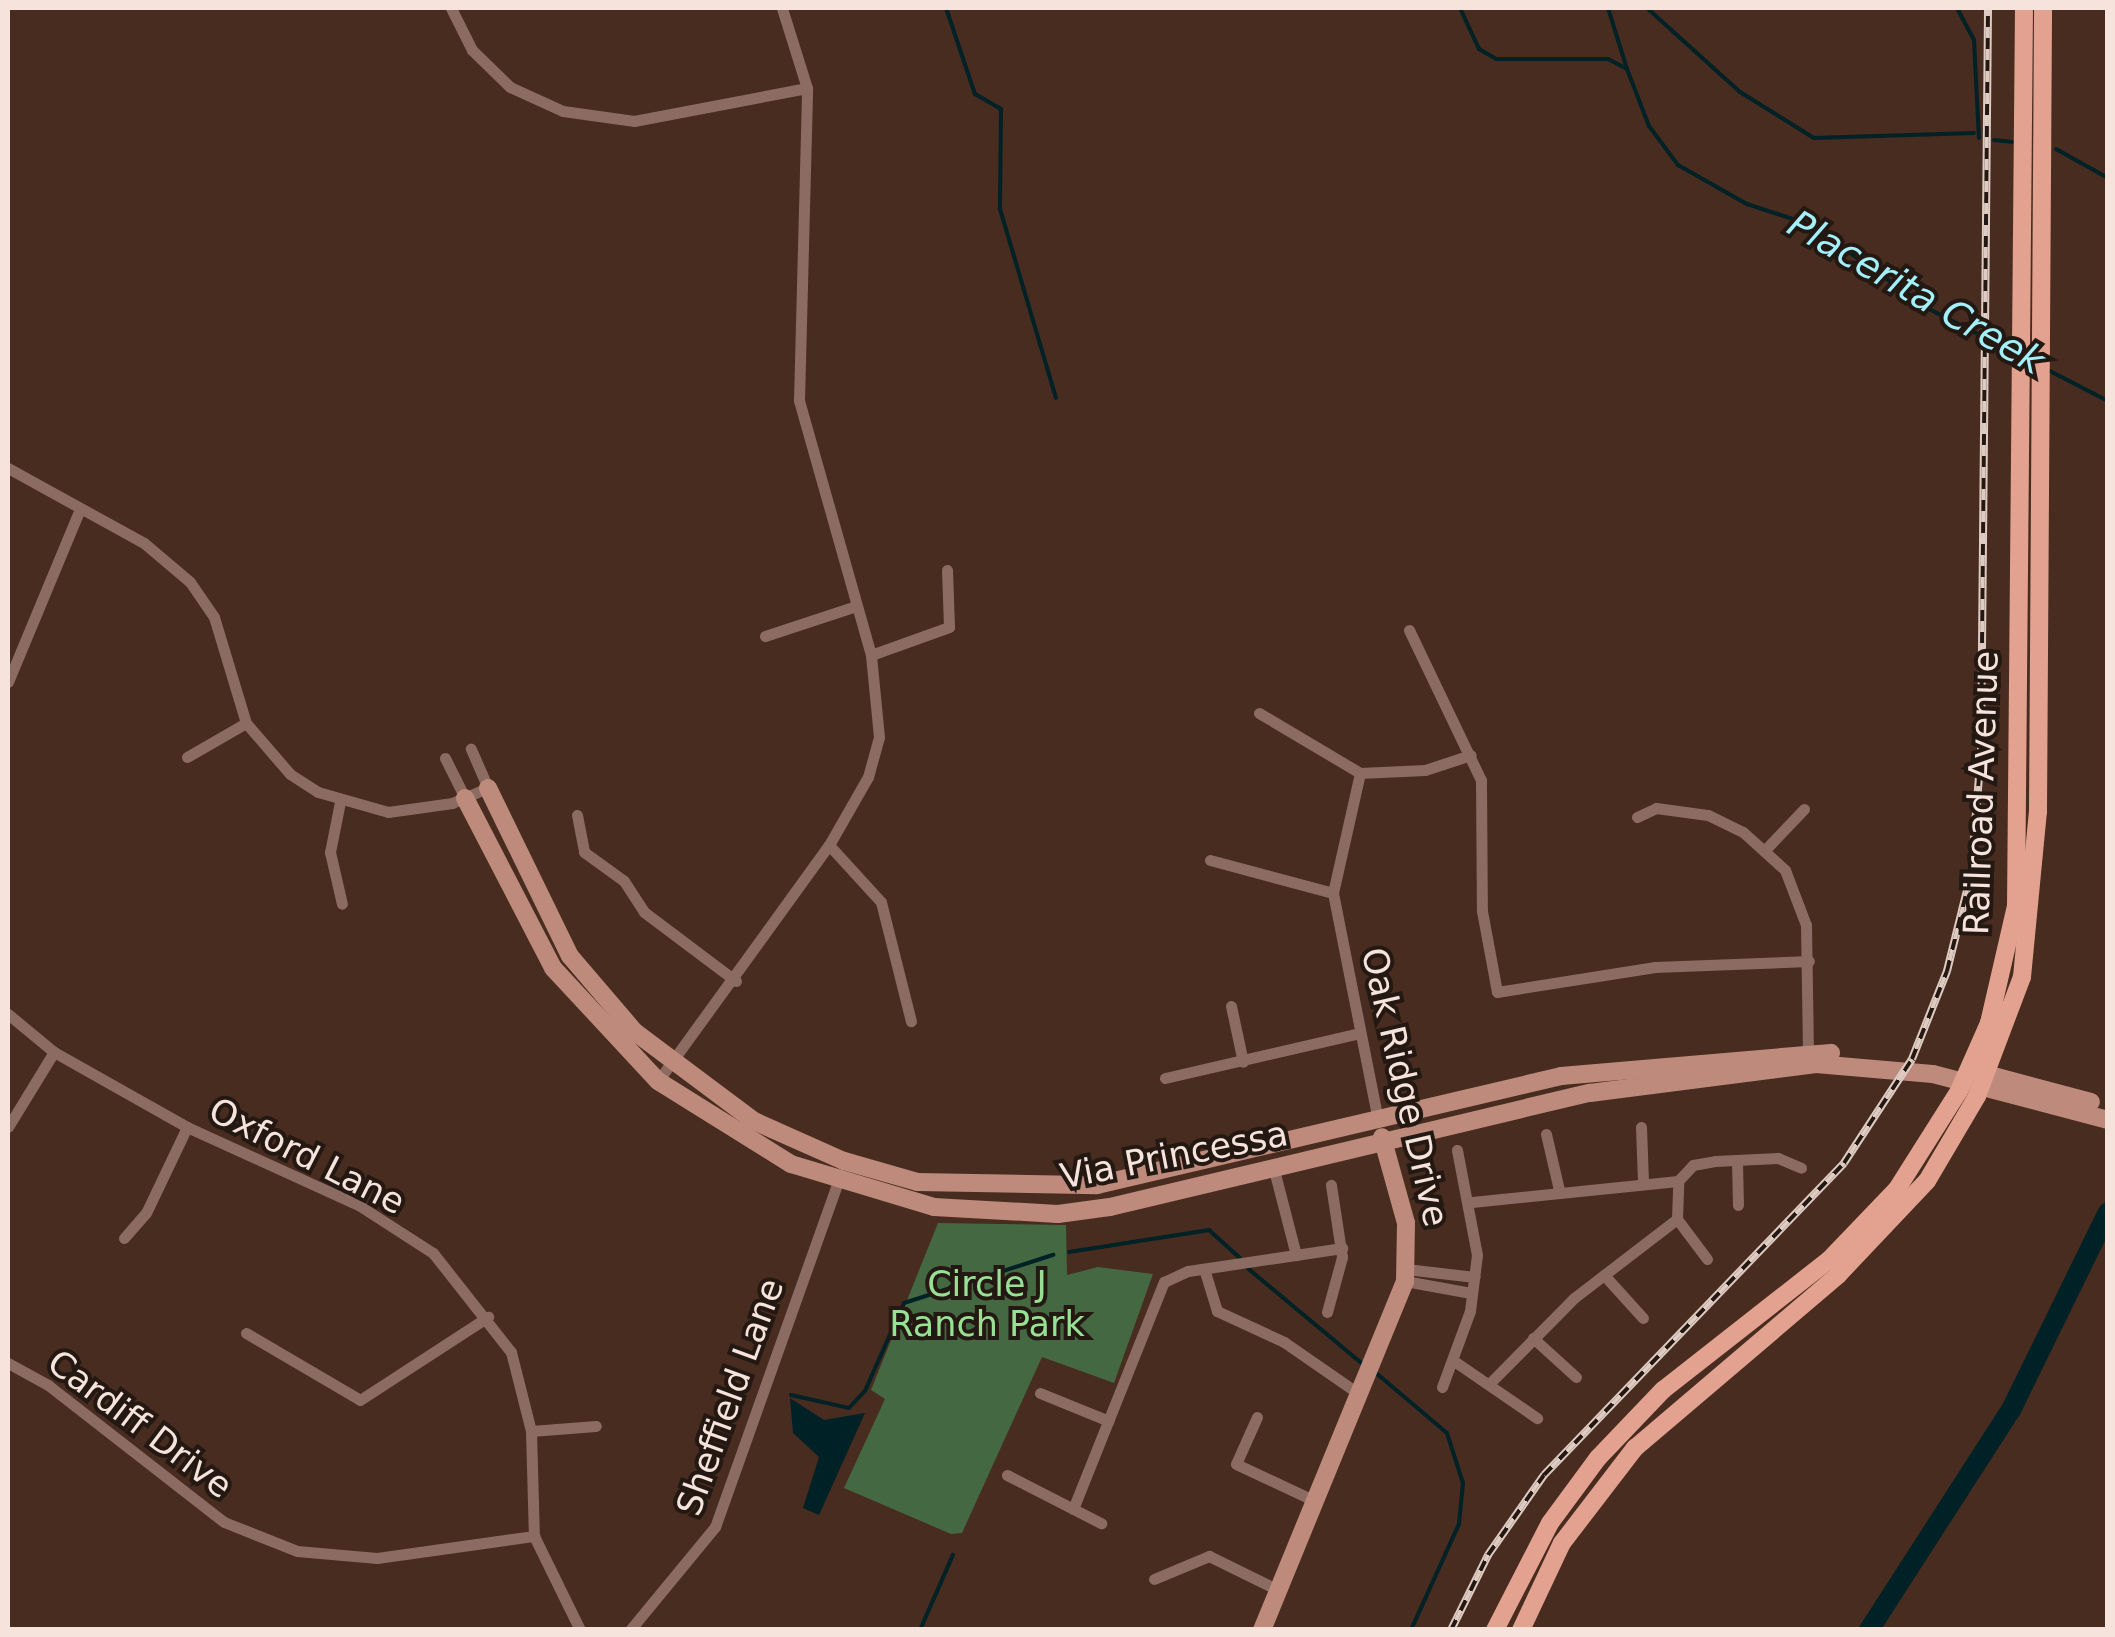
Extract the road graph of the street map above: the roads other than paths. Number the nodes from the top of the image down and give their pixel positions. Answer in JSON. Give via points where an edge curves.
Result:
{"nodes":[{"id":1,"x":451,"y":8,"type":"edge"},
{"id":2,"x":782,"y":8,"type":"edge"},
{"id":3,"x":2024,"y":8,"type":"edge"},
{"id":4,"x":2044,"y":8,"type":"edge"},
{"id":5,"x":807,"y":88,"type":"junction"},
{"id":6,"x":8,"y":468,"type":"edge"},
{"id":7,"x":78,"y":514,"type":"junction"},
{"id":8,"x":947,"y":570,"type":"dead end"},
{"id":9,"x":856,"y":606,"type":"junction"},
{"id":10,"x":1409,"y":630,"type":"dead end"},
{"id":11,"x":766,"y":636,"type":"dead end"},
{"id":12,"x":872,"y":656,"type":"junction"},
{"id":13,"x":8,"y":682,"type":"edge"},
{"id":14,"x":1259,"y":713,"type":"dead end"},
{"id":15,"x":246,"y":723,"type":"junction"},
{"id":16,"x":471,"y":749,"type":"dead end"},
{"id":17,"x":1471,"y":755,"type":"junction"},
{"id":18,"x":187,"y":757,"type":"dead end"},
{"id":19,"x":445,"y":758,"type":"dead end"},
{"id":20,"x":1360,"y":773,"type":"junction"},
{"id":21,"x":488,"y":788,"type":"junction"},
{"id":22,"x":465,"y":798,"type":"junction"},
{"id":23,"x":340,"y":802,"type":"junction"},
{"id":24,"x":1804,"y":809,"type":"dead end"},
{"id":25,"x":577,"y":816,"type":"dead end"},
{"id":26,"x":1637,"y":817,"type":"dead end"},
{"id":27,"x":829,"y":845,"type":"junction"},
{"id":28,"x":1764,"y":851,"type":"junction"},
{"id":29,"x":1210,"y":860,"type":"dead end"},
{"id":30,"x":1333,"y":893,"type":"junction"},
{"id":31,"x":342,"y":904,"type":"dead end"},
{"id":32,"x":1809,"y":961,"type":"junction"},
{"id":33,"x":736,"y":981,"type":"junction"},
{"id":34,"x":1231,"y":1006,"type":"dead end"},
{"id":35,"x":8,"y":1014,"type":"edge"},
{"id":36,"x":911,"y":1021,"type":"dead end"},
{"id":37,"x":1355,"y":1034,"type":"junction"},
{"id":38,"x":54,"y":1052,"type":"junction"},
{"id":39,"x":1812,"y":1058,"type":"junction"},
{"id":40,"x":1867,"y":1060,"type":"junction"},
{"id":41,"x":1243,"y":1062,"type":"junction"},
{"id":42,"x":671,"y":1064,"type":"junction"},
{"id":43,"x":1165,"y":1078,"type":"dead end"},
{"id":44,"x":658,"y":1081,"type":"junction"},
{"id":45,"x":2108,"y":1108,"type":"edge"},
{"id":46,"x":2108,"y":1120,"type":"edge"},
{"id":47,"x":1378,"y":1121,"type":"junction"},
{"id":48,"x":8,"y":1127,"type":"edge"},
{"id":49,"x":187,"y":1127,"type":"junction"},
{"id":50,"x":1641,"y":1127,"type":"dead end"},
{"id":51,"x":1546,"y":1134,"type":"dead end"},
{"id":52,"x":1384,"y":1144,"type":"junction"},
{"id":53,"x":1457,"y":1150,"type":"dead end"},
{"id":54,"x":844,"y":1162,"type":"junction"},
{"id":55,"x":1738,"y":1162,"type":"junction"},
{"id":56,"x":1801,"y":1168,"type":"dead end"},
{"id":57,"x":1274,"y":1170,"type":"junction"},
{"id":58,"x":1678,"y":1180,"type":"junction"},
{"id":59,"x":1643,"y":1182,"type":"junction"},
{"id":60,"x":837,"y":1183,"type":"junction"},
{"id":61,"x":1331,"y":1185,"type":"dead end"},
{"id":62,"x":1558,"y":1190,"type":"junction"},
{"id":63,"x":1472,"y":1202,"type":"junction"},
{"id":64,"x":1738,"y":1205,"type":"dead end"},
{"id":65,"x":1677,"y":1219,"type":"junction"},
{"id":66,"x":124,"y":1238,"type":"dead end"},
{"id":67,"x":1342,"y":1248,"type":"junction"},
{"id":68,"x":1296,"y":1254,"type":"junction"},
{"id":69,"x":1708,"y":1258,"type":"dead end"},
{"id":70,"x":1205,"y":1272,"type":"junction"},
{"id":71,"x":1405,"y":1275,"type":"junction"},
{"id":72,"x":1604,"y":1275,"type":"junction"},
{"id":73,"x":1475,"y":1276,"type":"junction"},
{"id":74,"x":1472,"y":1293,"type":"junction"},
{"id":75,"x":1327,"y":1312,"type":"dead end"},
{"id":76,"x":488,"y":1317,"type":"junction"},
{"id":77,"x":1643,"y":1318,"type":"dead end"},
{"id":78,"x":246,"y":1333,"type":"dead end"},
{"id":79,"x":1533,"y":1338,"type":"junction"},
{"id":80,"x":1454,"y":1360,"type":"junction"},
{"id":81,"x":8,"y":1363,"type":"edge"},
{"id":82,"x":1576,"y":1377,"type":"dead end"},
{"id":83,"x":1489,"y":1384,"type":"junction"},
{"id":84,"x":1442,"y":1387,"type":"dead end"},
{"id":85,"x":1040,"y":1393,"type":"dead end"},
{"id":86,"x":1359,"y":1394,"type":"junction"},
{"id":87,"x":1257,"y":1417,"type":"dead end"},
{"id":88,"x":1537,"y":1418,"type":"dead end"},
{"id":89,"x":1109,"y":1421,"type":"junction"},
{"id":90,"x":596,"y":1426,"type":"dead end"},
{"id":91,"x":531,"y":1431,"type":"junction"},
{"id":92,"x":1008,"y":1475,"type":"dead end"},
{"id":93,"x":1314,"y":1500,"type":"junction"},
{"id":94,"x":1073,"y":1508,"type":"junction"},
{"id":95,"x":1102,"y":1523,"type":"dead end"},
{"id":96,"x":534,"y":1536,"type":"junction"},
{"id":97,"x":1154,"y":1579,"type":"dead end"},
{"id":98,"x":1274,"y":1588,"type":"junction"},
{"id":99,"x":580,"y":1630,"type":"edge"},
{"id":100,"x":630,"y":1630,"type":"edge"},
{"id":101,"x":1262,"y":1630,"type":"edge"},
{"id":102,"x":1495,"y":1630,"type":"edge"},
{"id":103,"x":1521,"y":1630,"type":"edge"}],
"edges":[{"from":1,"to":5,"type":"street","via":[[472,50],[510,87],[563,111],[634,121]]},
{"from":2,"to":5,"type":"street"},
{"from":3,"to":102,"type":"main road","name":"Railroad Avenue","via":[[2016,906],[1989,1024],[1959,1091],[1897,1189],[1829,1260],[1663,1390],[1621,1433],[1550,1522]]},
{"from":4,"to":103,"type":"main road","name":"Railroad Avenue","via":[[2033,909],[2000,1043],[1927,1181],[1838,1275],[1634,1448],[1562,1542]]},
{"from":5,"to":9,"type":"street","via":[[799,400]]},
{"from":6,"to":7,"type":"street"},
{"from":7,"to":13,"type":"street"},
{"from":7,"to":15,"type":"street","via":[[144,543],[190,582],[214,617]]},
{"from":8,"to":12,"type":"street","via":[[948,626]]},
{"from":9,"to":11,"type":"street"},
{"from":9,"to":12,"type":"street"},
{"from":10,"to":17,"type":"street"},
{"from":12,"to":27,"type":"street","via":[[879,736],[868,777]]},
{"from":14,"to":20,"type":"street"},
{"from":15,"to":18,"type":"street"},
{"from":15,"to":23,"type":"street","via":[[290,774]]},
{"from":16,"to":21,"type":"street","name":"Via Princessa"},
{"from":17,"to":20,"type":"street","via":[[1425,770]]},
{"from":17,"to":32,"type":"street","via":[[1481,780],[1482,911],[1498,992],[1655,968]]},
{"from":19,"to":22,"type":"street","name":"Via Princessa"},
{"from":20,"to":30,"type":"street","name":"Oak Ridge Drive"},
{"from":21,"to":22,"type":"street"},
{"from":21,"to":42,"type":"street","name":"Via Princessa","via":[[570,956]]},
{"from":22,"to":23,"type":"street","via":[[405,812]]},
{"from":22,"to":44,"type":"street","name":"Via Princessa","via":[[553,968]]},
{"from":23,"to":31,"type":"street","via":[[330,852]]},
{"from":24,"to":28,"type":"street"},
{"from":25,"to":33,"type":"street","via":[[584,852],[624,881],[644,912]]},
{"from":26,"to":28,"type":"street","via":[[1656,808],[1708,815]]},
{"from":27,"to":33,"type":"street"},
{"from":27,"to":36,"type":"street","via":[[880,902]]},
{"from":28,"to":32,"type":"street","via":[[1798,895]]},
{"from":29,"to":30,"type":"street"},
{"from":30,"to":37,"type":"street","name":"Oak Ridge Drive"},
{"from":32,"to":39,"type":"street"},
{"from":33,"to":42,"type":"street"},
{"from":34,"to":41,"type":"street"},
{"from":35,"to":38,"type":"street","name":"Oxford Lane"},
{"from":37,"to":41,"type":"street"},
{"from":37,"to":47,"type":"street","name":"Oak Ridge Drive"},
{"from":38,"to":48,"type":"street"},
{"from":38,"to":49,"type":"street","name":"Oxford Lane"},
{"from":39,"to":40,"type":"street"},
{"from":39,"to":47,"type":"street","name":"Via Princessa","via":[[1574,1074]]},
{"from":39,"to":52,"type":"street","name":"Via Princessa","via":[[1645,1083]]},
{"from":40,"to":45,"type":"street","via":[[2007,1076]]},
{"from":40,"to":46,"type":"street","via":[[2028,1094]]},
{"from":41,"to":43,"type":"street"},
{"from":42,"to":44,"type":"street"},
{"from":42,"to":54,"type":"street","name":"Via Princessa","via":[[754,1121]]},
{"from":44,"to":60,"type":"street","name":"Via Princessa","via":[[725,1130]]},
{"from":47,"to":52,"type":"street","name":"Oak Ridge Drive"},
{"from":47,"to":54,"type":"street","name":"Via Princessa","via":[[1055,1190],[917,1182]]},
{"from":49,"to":66,"type":"street","via":[[146,1213]]},
{"from":49,"to":76,"type":"street","name":"Oxford Lane","via":[[360,1206],[433,1253]]},
{"from":50,"to":59,"type":"street"},
{"from":51,"to":62,"type":"street"},
{"from":52,"to":57,"type":"street","name":"Via Princessa"},
{"from":52,"to":71,"type":"street","name":"Oak Ridge Drive","via":[[1406,1223]]},
{"from":53,"to":63,"type":"street"},
{"from":54,"to":60,"type":"street","name":"Sheffield Lane"},
{"from":55,"to":56,"type":"street","via":[[1778,1158]]},
{"from":55,"to":58,"type":"street","via":[[1693,1165]]},
{"from":55,"to":64,"type":"street"},
{"from":57,"to":60,"type":"street","name":"Via Princessa","via":[[1058,1214],[934,1207]]},
{"from":57,"to":68,"type":"street"},
{"from":58,"to":59,"type":"street"},
{"from":58,"to":65,"type":"street"},
{"from":59,"to":62,"type":"street"},
{"from":60,"to":100,"type":"street","name":"Sheffield Lane","via":[[715,1527]]},
{"from":61,"to":67,"type":"street"},
{"from":62,"to":63,"type":"street"},
{"from":63,"to":73,"type":"street"},
{"from":65,"to":69,"type":"street"},
{"from":65,"to":72,"type":"street"},
{"from":67,"to":68,"type":"street"},
{"from":67,"to":75,"type":"street"},
{"from":68,"to":70,"type":"street"},
{"from":70,"to":86,"type":"street","via":[[1217,1311],[1284,1342]]},
{"from":70,"to":89,"type":"street","via":[[1174,1275],[1153,1299]]},
{"from":71,"to":73,"type":"street"},
{"from":71,"to":74,"type":"street"},
{"from":71,"to":86,"type":"street","name":"Oak Ridge Drive"},
{"from":72,"to":77,"type":"street"},
{"from":72,"to":79,"type":"street"},
{"from":73,"to":74,"type":"street"},
{"from":74,"to":80,"type":"street"},
{"from":76,"to":78,"type":"street","via":[[360,1400]]},
{"from":76,"to":91,"type":"street","name":"Oxford Lane","via":[[511,1352]]},
{"from":79,"to":82,"type":"street"},
{"from":79,"to":83,"type":"street"},
{"from":80,"to":83,"type":"street"},
{"from":80,"to":84,"type":"street"},
{"from":81,"to":96,"type":"street","name":"Cardiff Drive","via":[[48,1384],[224,1522],[297,1551],[377,1558]]},
{"from":83,"to":88,"type":"street"},
{"from":85,"to":89,"type":"street"},
{"from":86,"to":93,"type":"street","name":"Oak Ridge Drive"},
{"from":87,"to":93,"type":"street","via":[[1236,1464]]},
{"from":89,"to":94,"type":"street"},
{"from":90,"to":91,"type":"street"},
{"from":91,"to":96,"type":"street","name":"Oxford Lane"},
{"from":92,"to":94,"type":"street"},
{"from":93,"to":98,"type":"street","name":"Oak Ridge Drive"},
{"from":94,"to":95,"type":"street"},
{"from":96,"to":99,"type":"street","name":"Oxford Lane"},
{"from":97,"to":98,"type":"street","via":[[1209,1556]]},
{"from":98,"to":101,"type":"street","name":"Oak Ridge Drive"}]}
